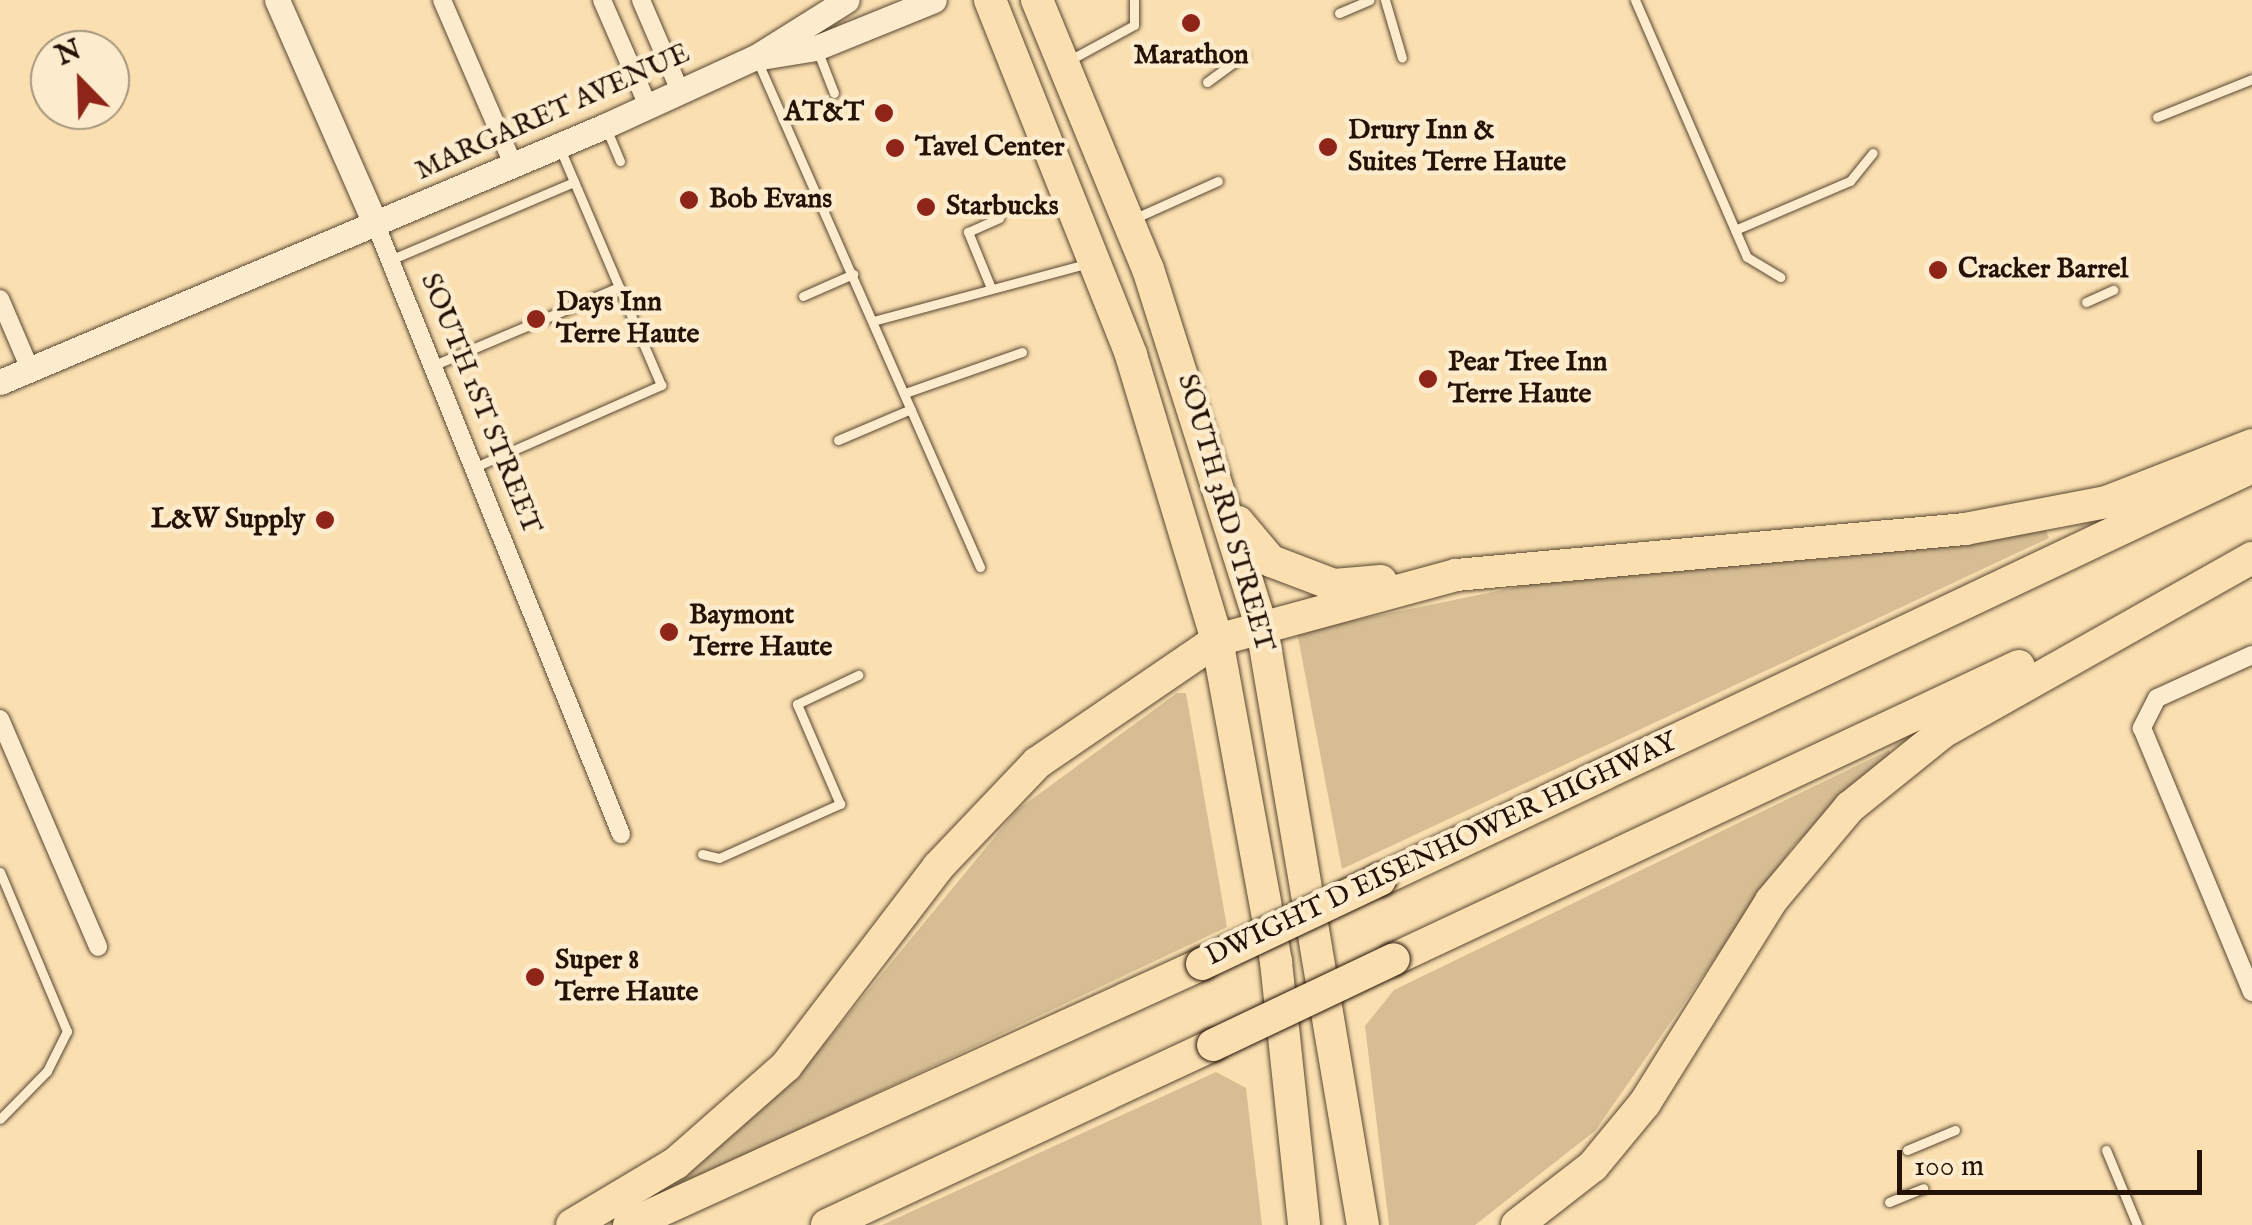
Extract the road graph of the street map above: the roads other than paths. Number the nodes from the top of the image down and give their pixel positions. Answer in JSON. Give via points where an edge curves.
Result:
{"nodes":[{"id":1,"x":277,"y":0,"type":"edge"},
{"id":2,"x":442,"y":0,"type":"edge"},
{"id":3,"x":602,"y":0,"type":"edge"},
{"id":4,"x":641,"y":0,"type":"edge"},
{"id":5,"x":847,"y":0,"type":"edge"},
{"id":6,"x":934,"y":0,"type":"edge"},
{"id":7,"x":990,"y":0,"type":"edge"},
{"id":8,"x":1037,"y":0,"type":"edge"},
{"id":9,"x":1134,"y":0,"type":"edge"},
{"id":10,"x":1369,"y":0,"type":"edge"},
{"id":11,"x":1385,"y":0,"type":"edge"},
{"id":12,"x":1634,"y":0,"type":"edge"},
{"id":13,"x":816,"y":7,"type":"edge"},
{"id":14,"x":1339,"y":13,"type":"dead end"},
{"id":15,"x":816,"y":48,"type":"junction"},
{"id":16,"x":1244,"y":55,"type":"dead end"},
{"id":17,"x":756,"y":57,"type":"junction"},
{"id":18,"x":1402,"y":58,"type":"dead end"},
{"id":19,"x":1065,"y":62,"type":"junction"},
{"id":20,"x":2252,"y":79,"type":"edge"},
{"id":21,"x":1207,"y":82,"type":"dead end"},
{"id":22,"x":680,"y":90,"type":"junction"},
{"id":23,"x":834,"y":93,"type":"dead end"},
{"id":24,"x":648,"y":106,"type":"junction"},
{"id":25,"x":2158,"y":117,"type":"dead end"},
{"id":26,"x":605,"y":126,"type":"junction"},
{"id":27,"x":559,"y":146,"type":"junction"},
{"id":28,"x":1873,"y":153,"type":"dead end"},
{"id":29,"x":620,"y":161,"type":"dead end"},
{"id":30,"x":514,"y":166,"type":"junction"},
{"id":31,"x":1218,"y":181,"type":"dead end"},
{"id":32,"x":574,"y":182,"type":"junction"},
{"id":33,"x":999,"y":218,"type":"dead end"},
{"id":34,"x":1130,"y":220,"type":"junction"},
{"id":35,"x":375,"y":224,"type":"junction"},
{"id":36,"x":1734,"y":230,"type":"junction"},
{"id":37,"x":390,"y":260,"type":"junction"},
{"id":38,"x":1097,"y":262,"type":"junction"},
{"id":39,"x":853,"y":274,"type":"junction"},
{"id":40,"x":1780,"y":277,"type":"dead end"},
{"id":41,"x":619,"y":286,"type":"junction"},
{"id":42,"x":992,"y":288,"type":"junction"},
{"id":43,"x":2112,"y":290,"type":"dead end"},
{"id":44,"x":803,"y":296,"type":"dead end"},
{"id":45,"x":0,"y":299,"type":"edge"},
{"id":46,"x":2086,"y":302,"type":"dead end"},
{"id":47,"x":874,"y":321,"type":"junction"},
{"id":48,"x":1022,"y":352,"type":"dead end"},
{"id":49,"x":432,"y":366,"type":"junction"},
{"id":50,"x":30,"y":369,"type":"junction"},
{"id":51,"x":0,"y":382,"type":"edge"},
{"id":52,"x":904,"y":394,"type":"junction"},
{"id":53,"x":911,"y":409,"type":"junction"},
{"id":54,"x":838,"y":440,"type":"dead end"},
{"id":55,"x":2252,"y":445,"type":"edge"},
{"id":56,"x":473,"y":468,"type":"junction"},
{"id":57,"x":2252,"y":468,"type":"edge"},
{"id":58,"x":1232,"y":516,"type":"junction"},
{"id":59,"x":2252,"y":558,"type":"edge"},
{"id":60,"x":980,"y":567,"type":"dead end"},
{"id":61,"x":1456,"y":576,"type":"junction"},
{"id":62,"x":1262,"y":628,"type":"junction"},
{"id":63,"x":1217,"y":640,"type":"junction"},
{"id":64,"x":2252,"y":655,"type":"edge"},
{"id":65,"x":858,"y":676,"type":"dead end"},
{"id":66,"x":0,"y":719,"type":"edge"},
{"id":67,"x":621,"y":834,"type":"dead end"},
{"id":68,"x":702,"y":854,"type":"dead end"},
{"id":69,"x":0,"y":872,"type":"edge"},
{"id":70,"x":98,"y":947,"type":"dead end"},
{"id":71,"x":2252,"y":992,"type":"edge"},
{"id":72,"x":0,"y":1119,"type":"edge"},
{"id":73,"x":1955,"y":1130,"type":"dead end"},
{"id":74,"x":1907,"y":1150,"type":"dead end"},
{"id":75,"x":2106,"y":1150,"type":"dead end"},
{"id":76,"x":1923,"y":1188,"type":"dead end"},
{"id":77,"x":1889,"y":1202,"type":"dead end"},
{"id":78,"x":572,"y":1225,"type":"edge"},
{"id":79,"x":629,"y":1225,"type":"edge"},
{"id":80,"x":827,"y":1225,"type":"edge"},
{"id":81,"x":1304,"y":1225,"type":"edge"},
{"id":82,"x":1363,"y":1225,"type":"edge"},
{"id":83,"x":1517,"y":1225,"type":"edge"},
{"id":84,"x":2136,"y":1225,"type":"edge"}],
"edges":[{"from":1,"to":35,"type":"street","name":"SOUTH 1ST STREET"},
{"from":2,"to":30,"type":"street"},
{"from":3,"to":24,"type":"street"},
{"from":4,"to":22,"type":"street"},
{"from":5,"to":13,"type":"street","name":"MARGARET AVENUE"},
{"from":6,"to":15,"type":"street","name":"MARGARET AVENUE"},
{"from":7,"to":38,"type":"highway","name":"SOUTH 3RD STREET"},
{"from":8,"to":19,"type":"highway","name":"SOUTH 3RD STREET"},
{"from":9,"to":19,"type":"lane","via":[[1134,25]]},
{"from":10,"to":14,"type":"lane"},
{"from":11,"to":18,"type":"lane"},
{"from":12,"to":36,"type":"lane"},
{"from":13,"to":15,"type":"lane"},
{"from":13,"to":17,"type":"street","name":"MARGARET AVENUE"},
{"from":15,"to":17,"type":"street","name":"MARGARET AVENUE"},
{"from":15,"to":23,"type":"lane"},
{"from":16,"to":21,"type":"lane"},
{"from":17,"to":22,"type":"street","name":"MARGARET AVENUE"},
{"from":17,"to":39,"type":"lane"},
{"from":19,"to":34,"type":"highway","name":"SOUTH 3RD STREET"},
{"from":20,"to":25,"type":"lane"},
{"from":22,"to":24,"type":"street","name":"MARGARET AVENUE"},
{"from":24,"to":26,"type":"street","name":"MARGARET AVENUE"},
{"from":26,"to":27,"type":"street","name":"MARGARET AVENUE"},
{"from":26,"to":29,"type":"lane"},
{"from":27,"to":30,"type":"street","name":"MARGARET AVENUE"},
{"from":27,"to":32,"type":"lane"},
{"from":28,"to":36,"type":"lane","via":[[1850,181]]},
{"from":30,"to":35,"type":"street","name":"MARGARET AVENUE"},
{"from":31,"to":34,"type":"lane"},
{"from":32,"to":37,"type":"lane"},
{"from":32,"to":41,"type":"lane"},
{"from":33,"to":42,"type":"lane","via":[[968,232]]},
{"from":34,"to":58,"type":"highway","name":"SOUTH 3RD STREET"},
{"from":35,"to":37,"type":"street","name":"SOUTH 1ST STREET"},
{"from":35,"to":50,"type":"street","name":"MARGARET AVENUE"},
{"from":36,"to":40,"type":"lane","via":[[1746,257]]},
{"from":37,"to":49,"type":"street","name":"SOUTH 1ST STREET"},
{"from":38,"to":42,"type":"lane"},
{"from":38,"to":63,"type":"highway","name":"SOUTH 3RD STREET"},
{"from":39,"to":44,"type":"lane"},
{"from":39,"to":47,"type":"lane"},
{"from":41,"to":49,"type":"lane"},
{"from":41,"to":56,"type":"lane","via":[[661,384]]},
{"from":42,"to":47,"type":"lane"},
{"from":43,"to":46,"type":"lane"},
{"from":45,"to":50,"type":"street"},
{"from":47,"to":52,"type":"lane"},
{"from":48,"to":52,"type":"lane"},
{"from":49,"to":56,"type":"street","name":"SOUTH 1ST STREET"},
{"from":50,"to":51,"type":"street","name":"MARGARET AVENUE"},
{"from":52,"to":53,"type":"lane"},
{"from":53,"to":54,"type":"lane"},
{"from":53,"to":60,"type":"lane"},
{"from":55,"to":61,"type":"highway","via":[[2106,502],[1965,529]]},
{"from":56,"to":67,"type":"street","name":"SOUTH 1ST STREET"},
{"from":57,"to":79,"type":"highway","name":"DWIGHT D EISENHOWER HIGHWAY","bridge":true,"via":[[1202,964]]},
{"from":58,"to":61,"type":"highway","via":[[1272,561],[1334,585]]},
{"from":58,"to":62,"type":"highway","name":"SOUTH 3RD STREET"},
{"from":59,"to":80,"type":"highway","bridge":true},
{"from":59,"to":83,"type":"highway","via":[[1943,732],[1850,807],[1771,901],[1645,1103],[1593,1166]]},
{"from":61,"to":62,"type":"highway"},
{"from":62,"to":63,"type":"highway"},
{"from":62,"to":82,"type":"highway","name":"SOUTH 3RD STREET"},
{"from":63,"to":78,"type":"highway","via":[[1037,763],[938,867],[786,1066],[676,1163]]},
{"from":63,"to":81,"type":"highway","name":"SOUTH 3RD STREET","via":[[1276,962]]},
{"from":64,"to":71,"type":"street","via":[[2175,686],[2148,711],[2145,741]]},
{"from":65,"to":68,"type":"lane","via":[[797,704],[840,804],[719,858]]},
{"from":66,"to":70,"type":"street"},
{"from":69,"to":72,"type":"lane","via":[[67,1031],[47,1070]]},
{"from":73,"to":74,"type":"lane"},
{"from":75,"to":84,"type":"lane"},
{"from":76,"to":77,"type":"lane"}]}
